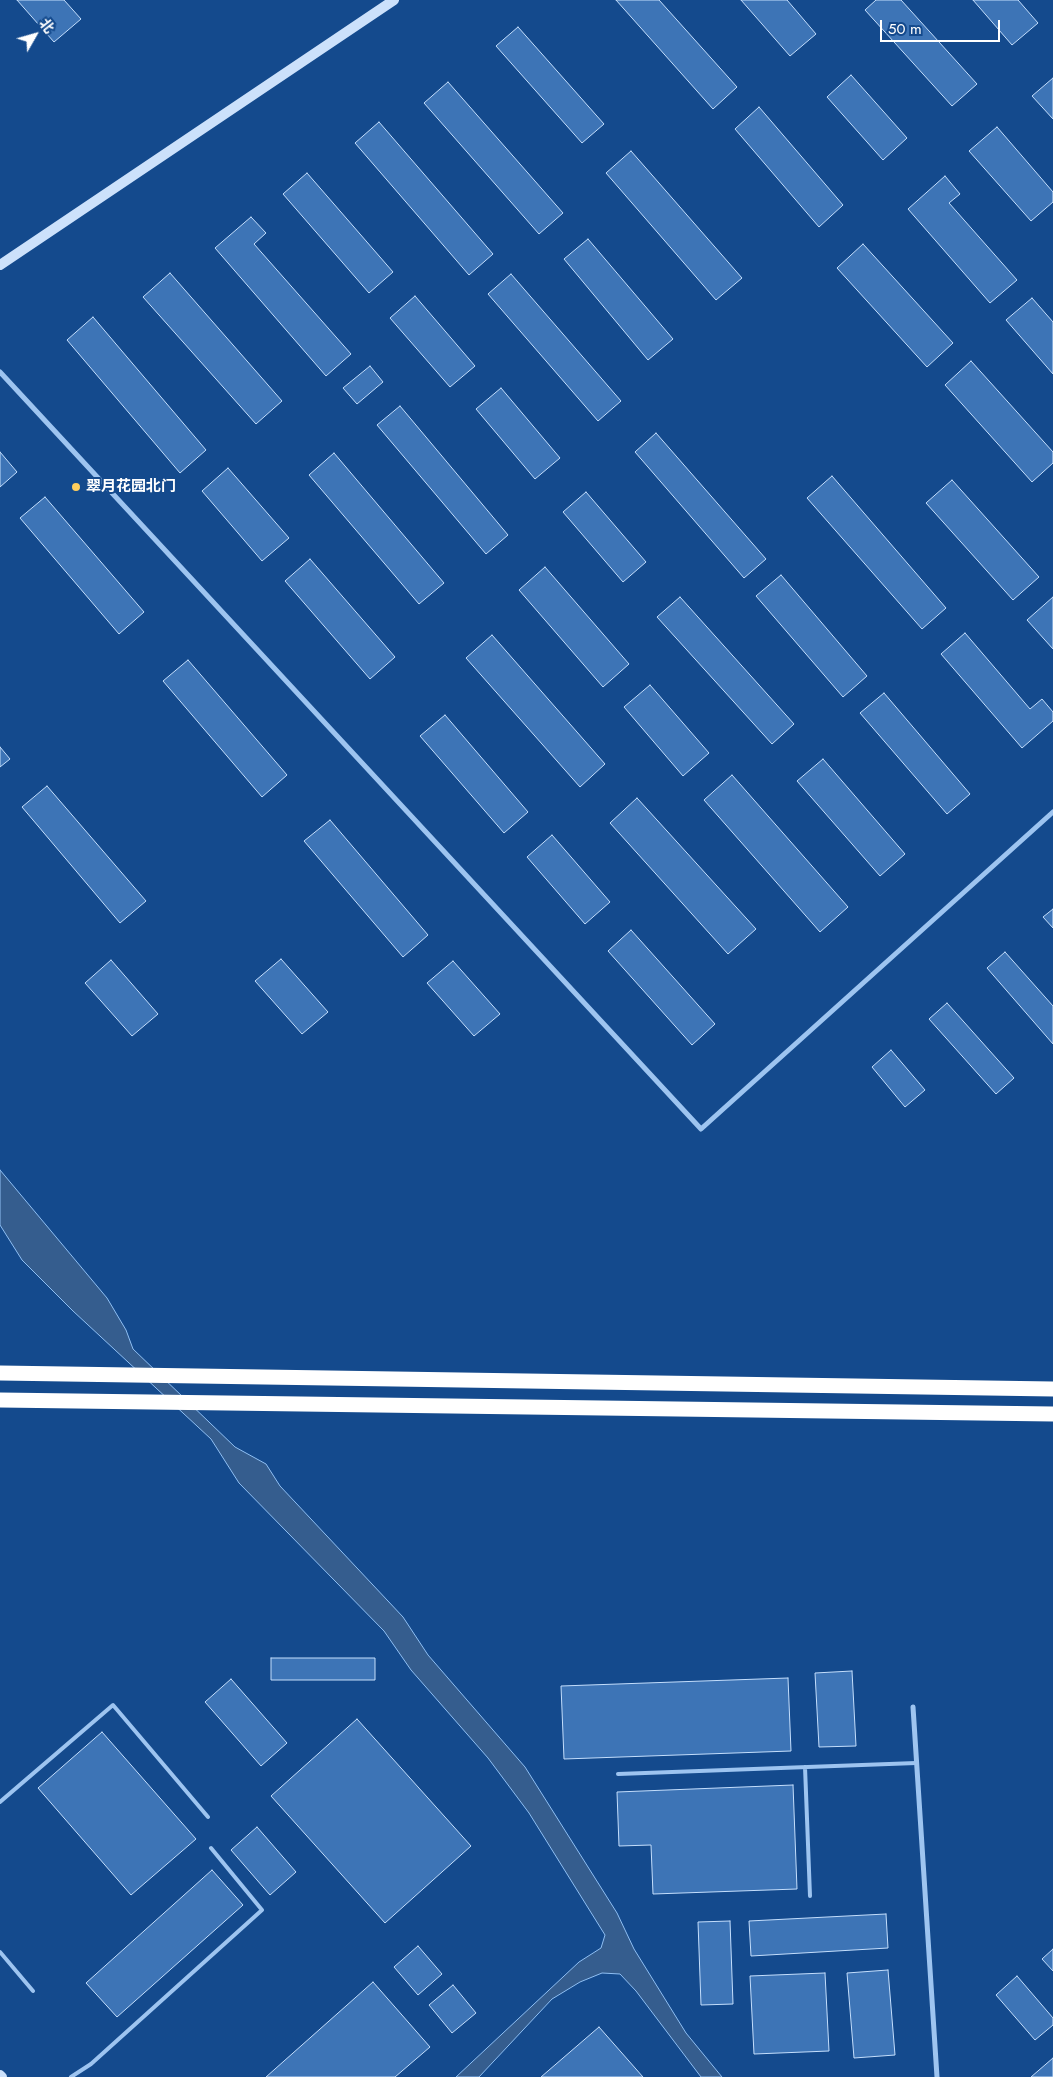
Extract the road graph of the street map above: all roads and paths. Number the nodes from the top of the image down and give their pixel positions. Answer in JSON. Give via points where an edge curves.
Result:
{"nodes":[{"id":1,"x":394,"y":0,"type":"edge"},
{"id":2,"x":0,"y":265,"type":"edge"},
{"id":3,"x":0,"y":372,"type":"edge"},
{"id":4,"x":1053,"y":812,"type":"edge"},
{"id":5,"x":0,"y":1373,"type":"edge"},
{"id":6,"x":1053,"y":1389,"type":"edge"},
{"id":7,"x":0,"y":1400,"type":"edge"},
{"id":8,"x":1053,"y":1414,"type":"edge"},
{"id":9,"x":913,"y":1707,"type":"dead end"},
{"id":10,"x":916,"y":1763,"type":"junction"},
{"id":11,"x":804,"y":1767,"type":"junction"},
{"id":12,"x":618,"y":1774,"type":"dead end"},
{"id":13,"x":0,"y":1802,"type":"edge"},
{"id":14,"x":208,"y":1817,"type":"dead end"},
{"id":15,"x":211,"y":1848,"type":"dead end"},
{"id":16,"x":810,"y":1896,"type":"dead end"},
{"id":17,"x":0,"y":1952,"type":"edge"},
{"id":18,"x":33,"y":1991,"type":"dead end"},
{"id":19,"x":71,"y":2077,"type":"edge"},
{"id":20,"x":937,"y":2077,"type":"edge"}],
"edges":[{"from":1,"to":2,"type":"street"},
{"from":3,"to":4,"type":"street","via":[[701,1129]]},
{"from":5,"to":6,"type":"highway"},
{"from":7,"to":8,"type":"highway"},
{"from":9,"to":10,"type":"street"},
{"from":10,"to":11,"type":"lane"},
{"from":10,"to":20,"type":"street"},
{"from":11,"to":12,"type":"lane"},
{"from":11,"to":16,"type":"lane"},
{"from":13,"to":14,"type":"lane","via":[[112,1705]]},
{"from":15,"to":19,"type":"lane","via":[[262,1910],[91,2064]]},
{"from":17,"to":18,"type":"lane"}]}
